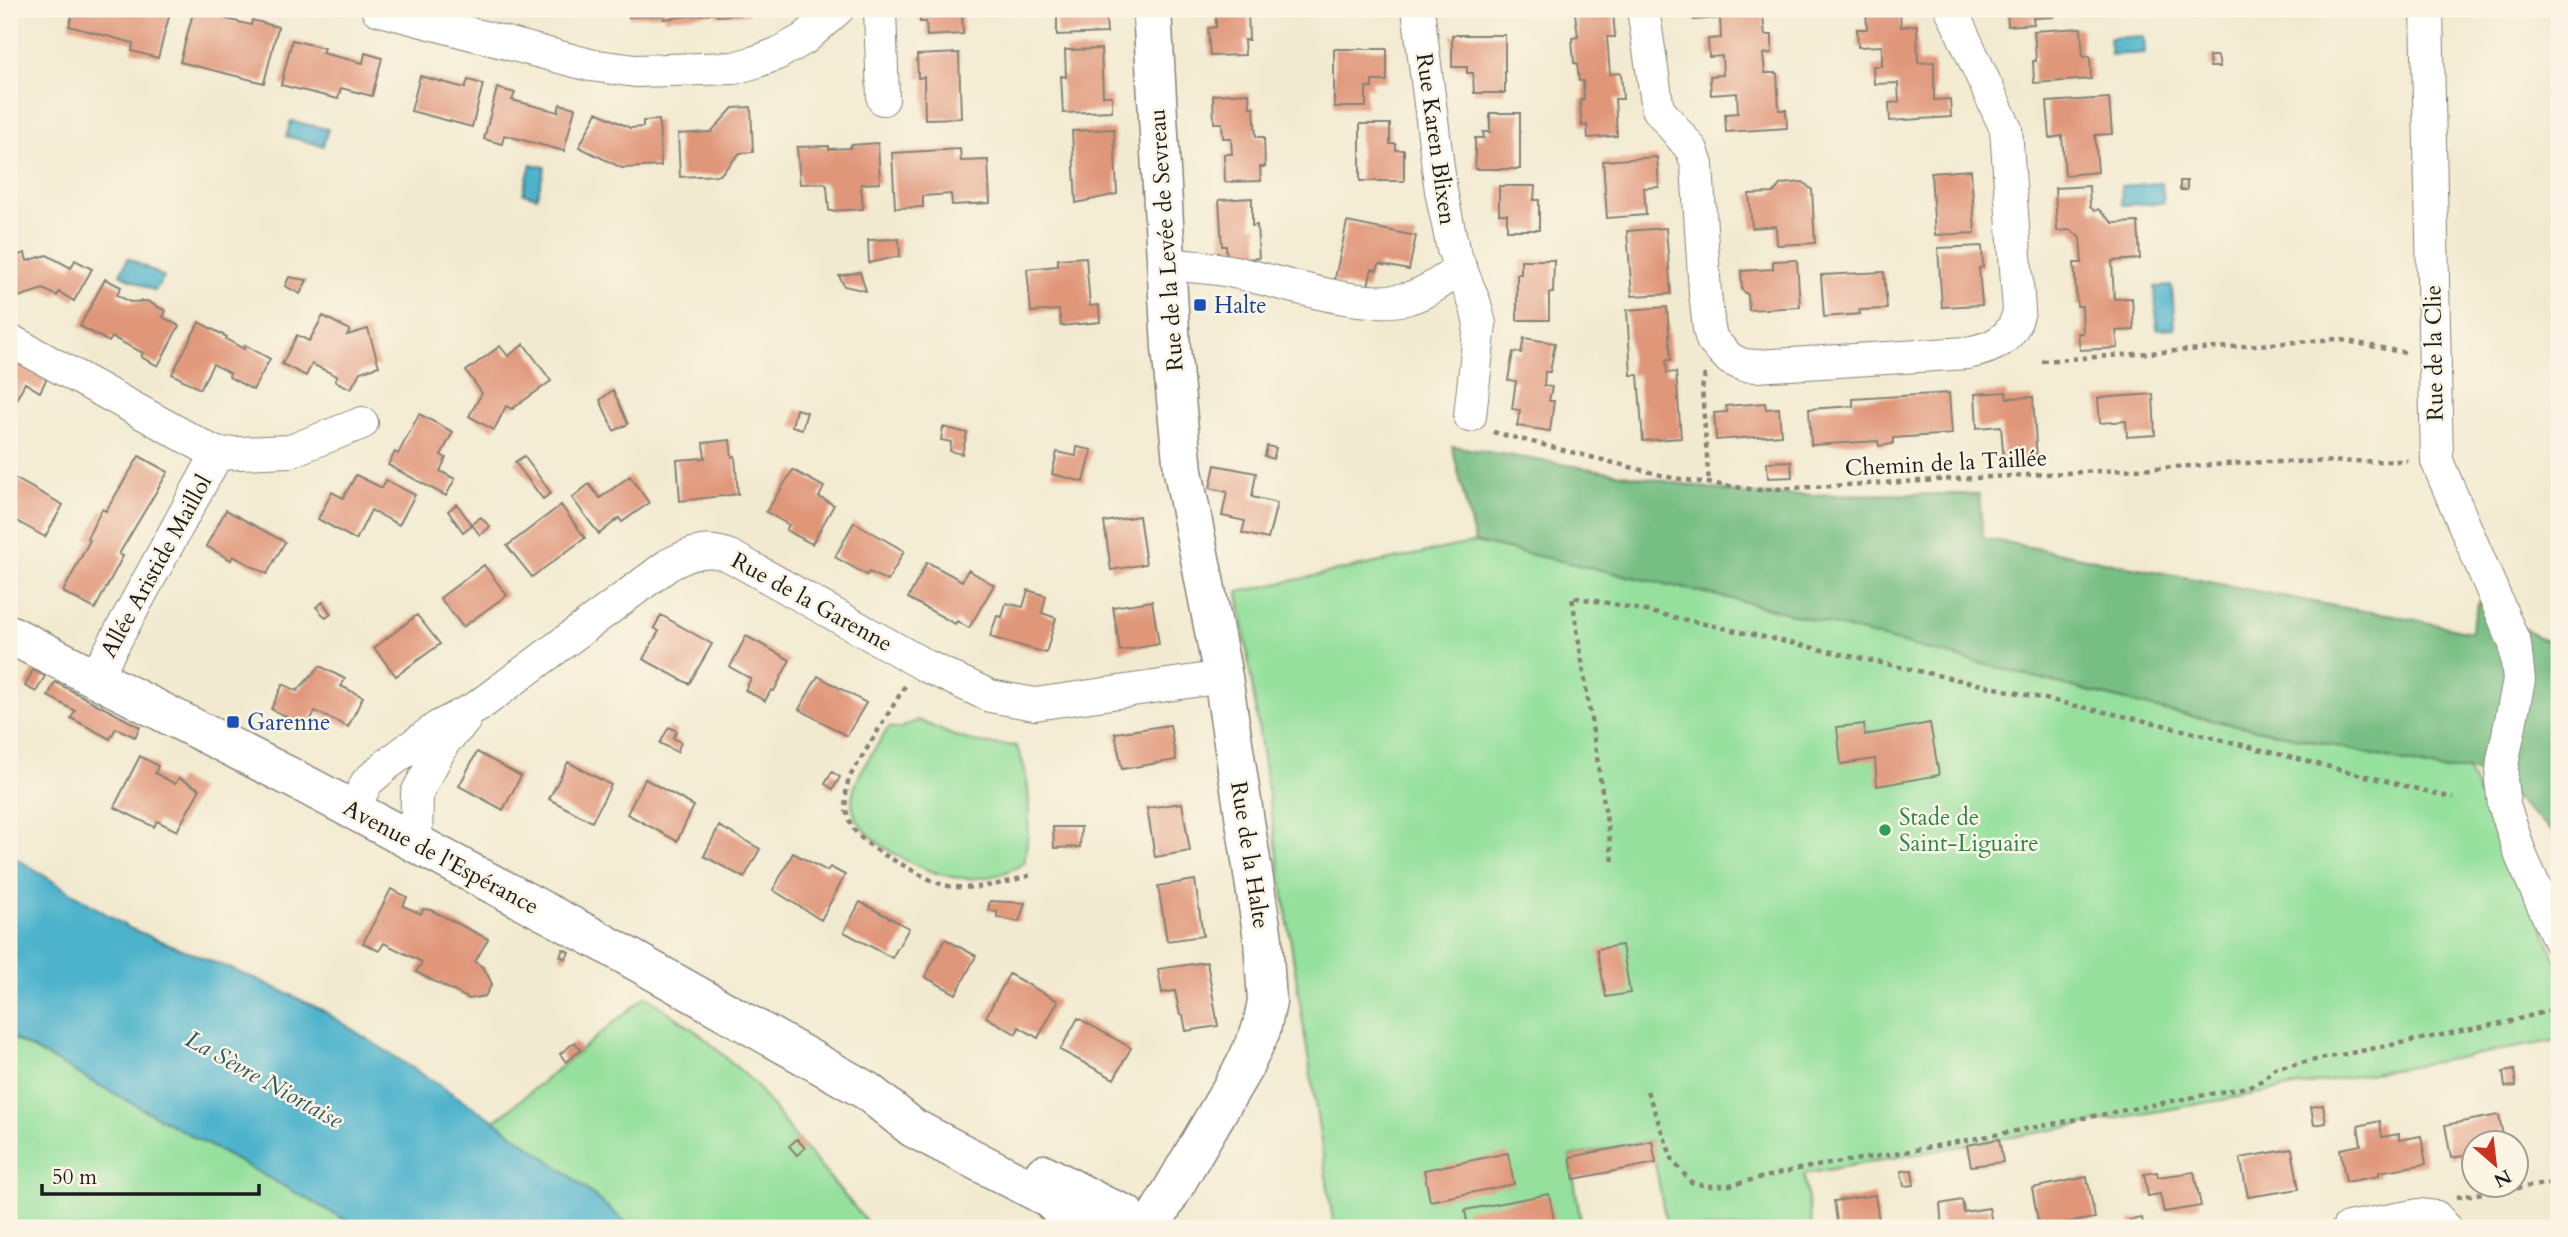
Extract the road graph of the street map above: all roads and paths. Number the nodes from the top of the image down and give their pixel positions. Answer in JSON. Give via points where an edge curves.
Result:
{"nodes":[{"id":1,"x":838,"y":9,"type":"edge"},
{"id":2,"x":880,"y":9,"type":"edge"},
{"id":3,"x":1153,"y":9,"type":"edge"},
{"id":4,"x":1418,"y":9,"type":"edge"},
{"id":5,"x":1643,"y":9,"type":"edge"},
{"id":6,"x":1951,"y":9,"type":"edge"},
{"id":7,"x":2427,"y":9,"type":"edge"},
{"id":8,"x":392,"y":11,"type":"edge"},
{"id":9,"x":883,"y":99,"type":"dead end"},
{"id":10,"x":1166,"y":264,"type":"junction"},
{"id":11,"x":1459,"y":269,"type":"junction"},
{"id":12,"x":1712,"y":340,"type":"junction"},
{"id":13,"x":15,"y":342,"type":"dead end"},
{"id":14,"x":2434,"y":359,"type":"junction"},
{"id":15,"x":2042,"y":361,"type":"dead end"},
{"id":16,"x":1470,"y":416,"type":"joint"},
{"id":17,"x":362,"y":423,"type":"dead end"},
{"id":18,"x":217,"y":454,"type":"junction"},
{"id":19,"x":2437,"y":461,"type":"junction"},
{"id":20,"x":1183,"y":471,"type":"joint"},
{"id":21,"x":1709,"y":485,"type":"junction"},
{"id":22,"x":9,"y":634,"type":"edge"},
{"id":23,"x":920,"y":662,"type":"junction"},
{"id":24,"x":1223,"y":677,"type":"junction"},
{"id":25,"x":95,"y":678,"type":"junction"},
{"id":26,"x":477,"y":707,"type":"junction"},
{"id":27,"x":2453,"y":798,"type":"dead end"},
{"id":28,"x":352,"y":810,"type":"junction"},
{"id":29,"x":416,"y":844,"type":"junction"},
{"id":30,"x":1613,"y":861,"type":"dead end"},
{"id":31,"x":1034,"y":874,"type":"dead end"},
{"id":32,"x":2559,"y":941,"type":"edge"},
{"id":33,"x":2559,"y":1008,"type":"edge"},
{"id":34,"x":867,"y":1091,"type":"junction"},
{"id":35,"x":1647,"y":1091,"type":"dead end"},
{"id":36,"x":2559,"y":1182,"type":"edge"},
{"id":37,"x":9,"y":1221,"type":"edge"},
{"id":38,"x":1140,"y":1222,"type":"edge"},
{"id":39,"x":2441,"y":1223,"type":"edge"},
{"id":40,"x":23,"y":1228,"type":"edge"},
{"id":41,"x":1080,"y":1228,"type":"edge"},
{"id":42,"x":2348,"y":1228,"type":"edge"}],
"edges":[{"from":1,"to":8,"type":"street","via":[[804,39],[755,62],[734,68],[636,71],[590,65]]},
{"from":2,"to":9,"type":"street"},
{"from":3,"to":10,"type":"street","name":"Rue de la Levée de Sevreau"},
{"from":4,"to":11,"type":"street","name":"Rue Karen Blixen","via":[[1441,191]]},
{"from":5,"to":12,"type":"street","via":[[1658,109],[1692,149],[1697,164],[1704,293]]},
{"from":6,"to":12,"type":"street","via":[[2006,129],[2019,311],[2008,337],[1996,346],[1967,353],[1757,366],[1730,359]]},
{"from":7,"to":14,"type":"street","name":"Rue de la Clie"},
{"from":10,"to":11,"type":"street","via":[[1223,270],[1382,301],[1408,298]]},
{"from":10,"to":20,"type":"street","name":"Rue de la Levée de Sevreau"},
{"from":11,"to":16,"type":"street","name":"Rue Karen Blixen","via":[[1480,324]]},
{"from":12,"to":21,"type":"path","via":[[1702,389]]},
{"from":13,"to":18,"type":"street","name":"Allée Aristide Maillol"},
{"from":14,"to":15,"type":"path","via":[[2337,339]]},
{"from":14,"to":19,"type":"street","name":"Rue de la Clie"},
{"from":16,"to":21,"type":"path","name":"Chemin de la Taillée","via":[[1479,429]]},
{"from":17,"to":18,"type":"street","name":"Allée Aristide Maillol","via":[[290,451]]},
{"from":18,"to":25,"type":"street","name":"Allée Aristide Maillol"},
{"from":19,"to":21,"type":"path","name":"Chemin de la Taillée","via":[[2264,461],[1757,491]]},
{"from":19,"to":32,"type":"street","name":"Rue de la Clie","via":[[2515,644],[2519,680],[2503,760],[2504,805]]},
{"from":20,"to":24,"type":"street","name":"Rue de la Halte"},
{"from":22,"to":25,"type":"street","name":"Avenue de l'Espérance"},
{"from":23,"to":24,"type":"street","name":"Rue de la Garenne","via":[[990,696],[1035,704]]},
{"from":23,"to":26,"type":"street","name":"Rue de la Garenne","via":[[732,557],[707,550],[668,565]]},
{"from":23,"to":31,"type":"path","via":[[849,778],[845,810],[851,827],[880,853],[945,885],[986,886]]},
{"from":24,"to":38,"type":"street","name":"Rue de la Halte","via":[[1261,926],[1267,1002],[1261,1030],[1245,1065]]},
{"from":25,"to":28,"type":"street","name":"Avenue de l'Espérance"},
{"from":26,"to":28,"type":"street","name":"Rue de la Garenne","via":[[438,727],[367,782]]},
{"from":26,"to":29,"type":"street","via":[[444,742],[417,793]]},
{"from":27,"to":30,"type":"path","via":[[2159,724],[1572,597]]},
{"from":28,"to":29,"type":"street","name":"Avenue de l'Espérance"},
{"from":29,"to":34,"type":"street","name":"Avenue de l'Espérance"},
{"from":33,"to":35,"type":"path","via":[[2275,1068],[2247,1087],[1730,1185],[1691,1182],[1673,1161]]},
{"from":34,"to":38,"type":"street","name":"Avenue de l'Espérance","via":[[887,1091],[924,1107]]},
{"from":34,"to":41,"type":"street","name":"Avenue de l'Espérance","via":[[913,1128],[1047,1197]]},
{"from":36,"to":39,"type":"path","via":[[2457,1197],[2447,1202]]},
{"from":37,"to":40,"type":"path"},
{"from":39,"to":42,"type":"street","via":[[2419,1215]]}]}
